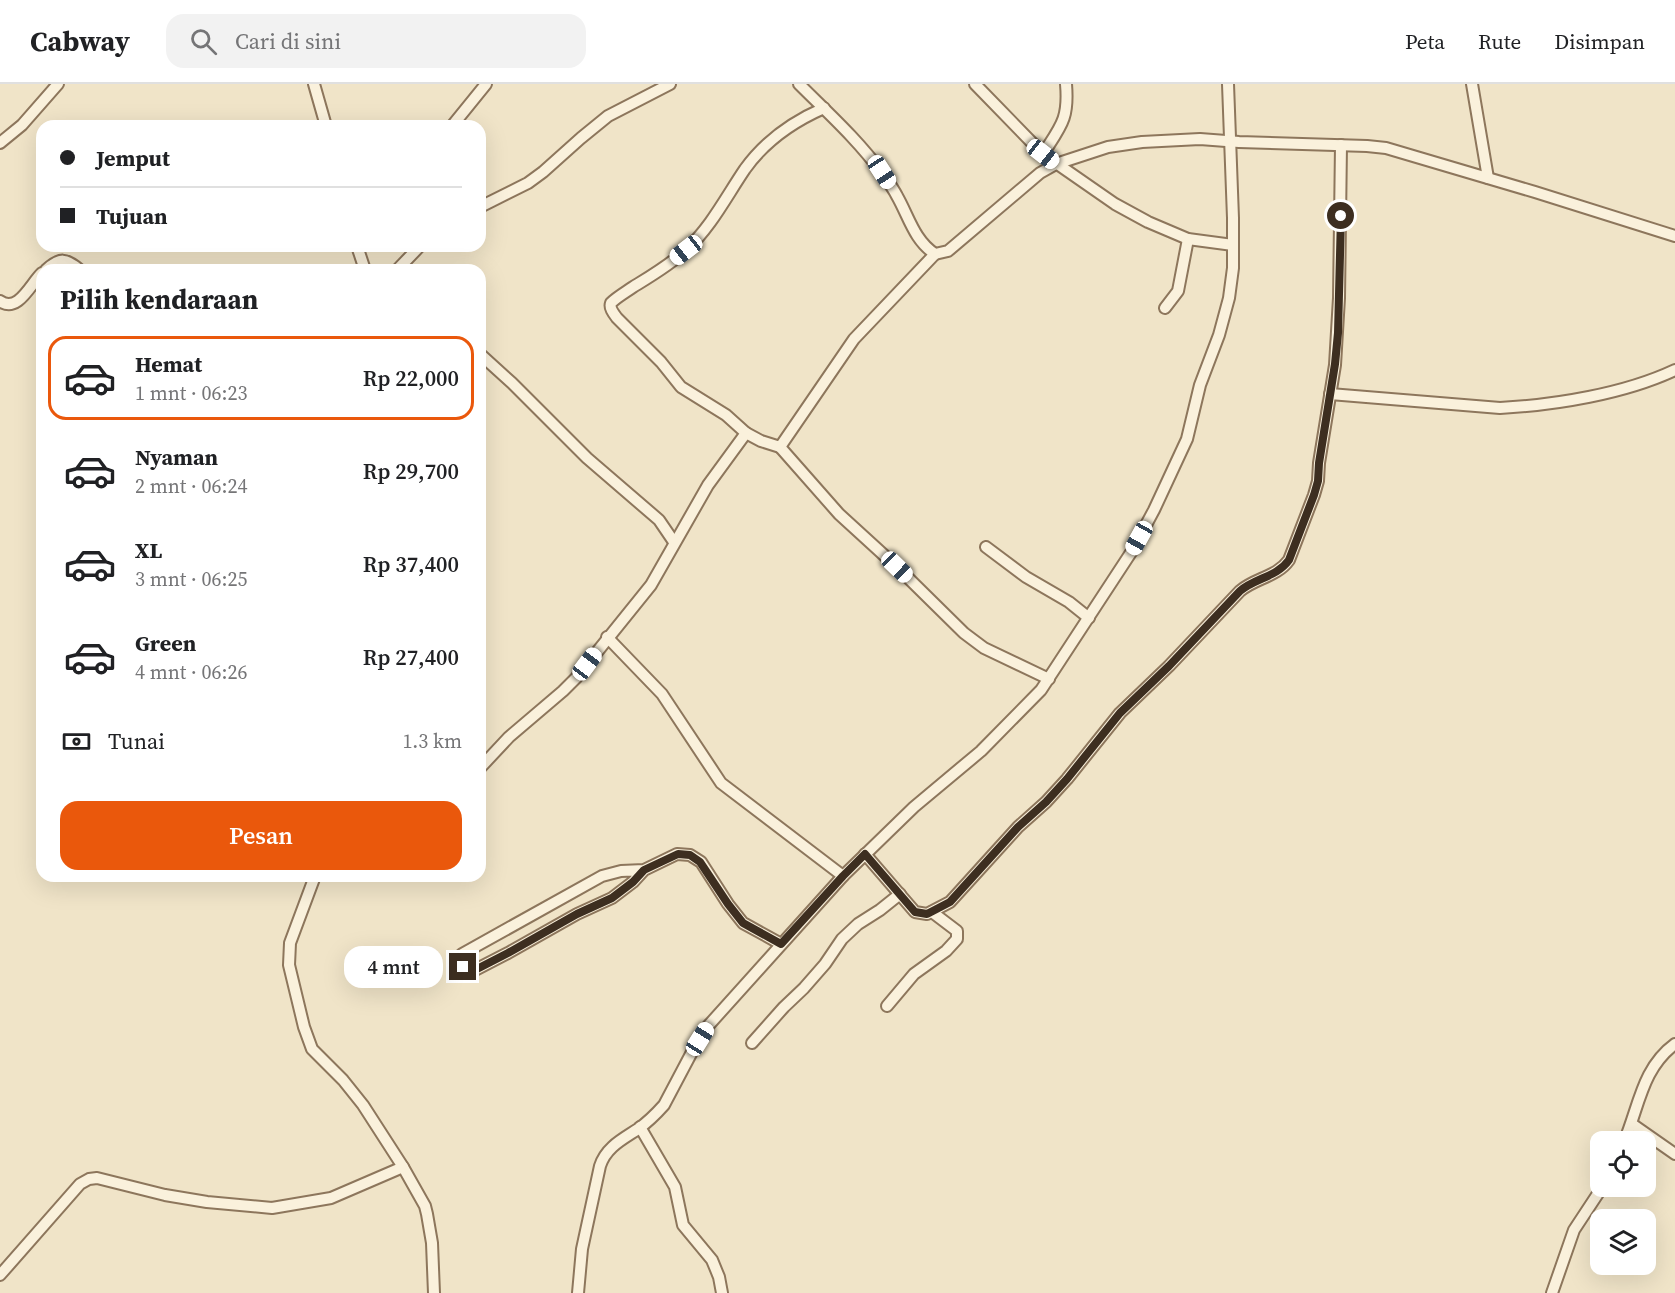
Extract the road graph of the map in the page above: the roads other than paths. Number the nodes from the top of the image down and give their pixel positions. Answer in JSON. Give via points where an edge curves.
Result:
{"nodes":[{"id":1,"x":58,"y":84,"type":"edge"},
{"id":2,"x":314,"y":84,"type":"edge"},
{"id":3,"x":486,"y":84,"type":"edge"},
{"id":4,"x":670,"y":84,"type":"edge"},
{"id":5,"x":799,"y":84,"type":"edge"},
{"id":6,"x":975,"y":84,"type":"edge"},
{"id":7,"x":1066,"y":84,"type":"edge"},
{"id":8,"x":1228,"y":84,"type":"edge"},
{"id":9,"x":1472,"y":84,"type":"edge"},
{"id":10,"x":824,"y":108,"type":"junction"},
{"id":11,"x":324,"y":120,"type":"edge"},
{"id":12,"x":457,"y":120,"type":"edge"},
{"id":13,"x":1231,"y":141,"type":"junction"},
{"id":14,"x":0,"y":143,"type":"edge"},
{"id":15,"x":1341,"y":145,"type":"junction"},
{"id":16,"x":1043,"y":154,"type":"junction"},
{"id":17,"x":1056,"y":164,"type":"junction"},
{"id":18,"x":1488,"y":178,"type":"junction"},
{"id":19,"x":486,"y":204,"type":"edge"},
{"id":20,"x":1675,"y":236,"type":"edge"},
{"id":21,"x":1188,"y":239,"type":"junction"},
{"id":22,"x":1233,"y":245,"type":"junction"},
{"id":23,"x":414,"y":252,"type":"edge"},
{"id":24,"x":935,"y":254,"type":"junction"},
{"id":25,"x":53,"y":264,"type":"edge"},
{"id":26,"x":73,"y":264,"type":"edge"},
{"id":27,"x":403,"y":264,"type":"edge"},
{"id":28,"x":36,"y":280,"type":"edge"},
{"id":29,"x":0,"y":301,"type":"edge"},
{"id":30,"x":1165,"y":308,"type":"dead end"},
{"id":31,"x":486,"y":359,"type":"edge"},
{"id":32,"x":1675,"y":370,"type":"edge"},
{"id":33,"x":1330,"y":394,"type":"junction"},
{"id":34,"x":746,"y":433,"type":"junction"},
{"id":35,"x":780,"y":447,"type":"junction"},
{"id":36,"x":674,"y":542,"type":"junction"},
{"id":37,"x":986,"y":546,"type":"dead end"},
{"id":38,"x":1089,"y":618,"type":"junction"},
{"id":39,"x":607,"y":637,"type":"junction"},
{"id":40,"x":1049,"y":679,"type":"junction"},
{"id":41,"x":486,"y":762,"type":"edge"},
{"id":42,"x":865,"y":854,"type":"junction"},
{"id":43,"x":644,"y":870,"type":"junction"},
{"id":44,"x":843,"y":876,"type":"junction"},
{"id":45,"x":313,"y":882,"type":"edge"},
{"id":46,"x":900,"y":894,"type":"junction"},
{"id":47,"x":932,"y":912,"type":"junction"},
{"id":48,"x":781,"y":944,"type":"junction"},
{"id":49,"x":887,"y":1006,"type":"dead end"},
{"id":50,"x":752,"y":1043,"type":"dead end"},
{"id":51,"x":1675,"y":1044,"type":"edge"},
{"id":52,"x":1632,"y":1124,"type":"junction"},
{"id":53,"x":640,"y":1127,"type":"junction"},
{"id":54,"x":1629,"y":1131,"type":"edge"},
{"id":55,"x":1675,"y":1154,"type":"edge"},
{"id":56,"x":403,"y":1167,"type":"junction"},
{"id":57,"x":1596,"y":1197,"type":"edge"},
{"id":58,"x":0,"y":1275,"type":"edge"},
{"id":59,"x":434,"y":1293,"type":"edge"},
{"id":60,"x":578,"y":1293,"type":"edge"},
{"id":61,"x":722,"y":1293,"type":"edge"},
{"id":62,"x":1552,"y":1293,"type":"edge"}],
"edges":[{"from":1,"to":14,"type":"street","via":[[22,125]]},
{"from":2,"to":11,"type":"street"},
{"from":3,"to":12,"type":"street"},
{"from":4,"to":19,"type":"street","via":[[608,116],[528,183]]},
{"from":5,"to":10,"type":"street"},
{"from":6,"to":16,"type":"street"},
{"from":7,"to":16,"type":"street","via":[[1066,114]]},
{"from":8,"to":13,"type":"street"},
{"from":9,"to":18,"type":"street"},
{"from":10,"to":24,"type":"street","via":[[882,172],[912,228]]},
{"from":10,"to":34,"type":"street","via":[[787,127],[762,150],[686,250],[610,305],[617,318],[681,387],[726,415]]},
{"from":13,"to":15,"type":"street"},
{"from":13,"to":17,"type":"street","via":[[1132,143]]},
{"from":13,"to":22,"type":"street"},
{"from":15,"to":18,"type":"street","via":[[1386,148]]},
{"from":15,"to":33,"type":"street","via":[[1338,333]]},
{"from":16,"to":17,"type":"street"},
{"from":17,"to":21,"type":"street","via":[[1132,214]]},
{"from":17,"to":24,"type":"street","via":[[1035,176],[948,251]]},
{"from":18,"to":20,"type":"street"},
{"from":21,"to":22,"type":"street"},
{"from":21,"to":30,"type":"street","via":[[1178,291]]},
{"from":22,"to":38,"type":"street","via":[[1226,315],[1200,385],[1187,439],[1132,551]]},
{"from":23,"to":27,"type":"street"},
{"from":24,"to":35,"type":"street","via":[[854,339]]},
{"from":25,"to":26,"type":"street","via":[[62,260]]},
{"from":28,"to":29,"type":"street","via":[[13,304]]},
{"from":31,"to":36,"type":"street","via":[[587,459],[659,520]]},
{"from":32,"to":33,"type":"street","via":[[1624,388],[1515,407]]},
{"from":33,"to":47,"type":"street","via":[[1318,481],[1286,564],[1240,591],[1120,713],[1067,779],[962,890]]},
{"from":34,"to":35,"type":"street"},
{"from":34,"to":36,"type":"street","via":[[708,485]]},
{"from":35,"to":40,"type":"street","via":[[839,514],[964,633],[984,648]]},
{"from":36,"to":39,"type":"street","via":[[651,585]]},
{"from":37,"to":38,"type":"street"},
{"from":38,"to":40,"type":"street"},
{"from":39,"to":41,"type":"street","via":[[563,692]]},
{"from":39,"to":44,"type":"street","via":[[662,694],[721,783]]},
{"from":40,"to":42,"type":"street","via":[[981,751]]},
{"from":42,"to":44,"type":"street"},
{"from":42,"to":46,"type":"street"},
{"from":43,"to":43,"type":"street","via":[[612,898],[475,970],[463,967],[462,954],[602,876]]},
{"from":43,"to":48,"type":"street","via":[[678,854],[690,855],[704,867],[738,919]]},
{"from":44,"to":48,"type":"street"},
{"from":45,"to":56,"type":"street","via":[[290,943],[288,965],[304,1028],[312,1049],[363,1105]]},
{"from":46,"to":47,"type":"street","via":[[915,912]]},
{"from":46,"to":50,"type":"street","via":[[842,939],[825,964]]},
{"from":47,"to":49,"type":"street","via":[[957,932],[957,939],[914,974]]},
{"from":48,"to":53,"type":"street","via":[[708,1026],[664,1105]]},
{"from":51,"to":52,"type":"street","via":[[1648,1075]]},
{"from":52,"to":54,"type":"street"},
{"from":52,"to":55,"type":"street"},
{"from":53,"to":60,"type":"street","via":[[614,1145],[602,1160],[582,1249]]},
{"from":53,"to":61,"type":"street","via":[[675,1187],[683,1225],[712,1260]]},
{"from":56,"to":58,"type":"street","via":[[331,1198],[272,1208],[186,1199],[89,1179],[80,1184]]},
{"from":56,"to":59,"type":"street","via":[[427,1214]]},
{"from":57,"to":62,"type":"street","via":[[1574,1230]]}]}
